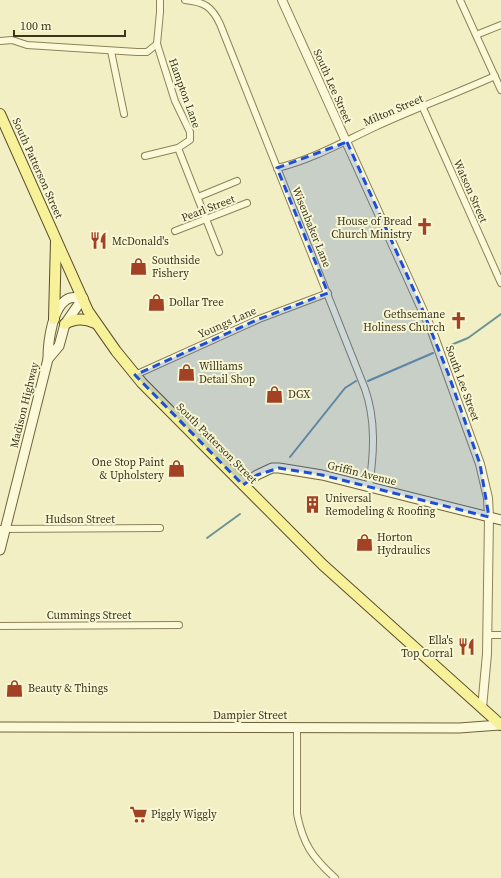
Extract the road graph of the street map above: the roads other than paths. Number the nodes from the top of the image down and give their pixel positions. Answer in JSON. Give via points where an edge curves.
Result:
{"nodes":[{"id":1,"x":160,"y":0,"type":"edge"},
{"id":2,"x":185,"y":0,"type":"edge"},
{"id":3,"x":282,"y":0,"type":"edge"},
{"id":4,"x":460,"y":0,"type":"edge"},
{"id":5,"x":501,"y":25,"type":"edge"},
{"id":6,"x":476,"y":35,"type":"junction"},
{"id":7,"x":0,"y":41,"type":"edge"},
{"id":8,"x":157,"y":44,"type":"junction"},
{"id":9,"x":111,"y":51,"type":"junction"},
{"id":10,"x":495,"y":76,"type":"junction"},
{"id":11,"x":501,"y":90,"type":"edge"},
{"id":12,"x":423,"y":108,"type":"junction"},
{"id":13,"x":124,"y":114,"type":"dead end"},
{"id":14,"x":1,"y":122,"type":"edge"},
{"id":15,"x":346,"y":142,"type":"junction"},
{"id":16,"x":178,"y":148,"type":"junction"},
{"id":17,"x":145,"y":156,"type":"dead end"},
{"id":18,"x":277,"y":168,"type":"junction"},
{"id":19,"x":237,"y":181,"type":"dead end"},
{"id":20,"x":198,"y":197,"type":"junction"},
{"id":21,"x":247,"y":203,"type":"dead end"},
{"id":22,"x":206,"y":220,"type":"junction"},
{"id":23,"x":176,"y":231,"type":"dead end"},
{"id":24,"x":56,"y":238,"type":"junction"},
{"id":25,"x":219,"y":252,"type":"dead end"},
{"id":26,"x":501,"y":283,"type":"edge"},
{"id":27,"x":328,"y":293,"type":"junction"},
{"id":28,"x":83,"y":298,"type":"junction"},
{"id":29,"x":54,"y":320,"type":"junction"},
{"id":30,"x":96,"y":323,"type":"junction"},
{"id":31,"x":65,"y":324,"type":"junction"},
{"id":32,"x":48,"y":359,"type":"junction"},
{"id":33,"x":136,"y":375,"type":"junction"},
{"id":34,"x":243,"y":484,"type":"junction"},
{"id":35,"x":369,"y":487,"type":"junction"},
{"id":36,"x":489,"y":517,"type":"junction"},
{"id":37,"x":501,"y":520,"type":"edge"},
{"id":38,"x":160,"y":528,"type":"dead end"},
{"id":39,"x":2,"y":529,"type":"edge"},
{"id":40,"x":0,"y":550,"type":"edge"},
{"id":41,"x":179,"y":625,"type":"dead end"},
{"id":42,"x":0,"y":626,"type":"edge"},
{"id":43,"x":488,"y":635,"type":"junction"},
{"id":44,"x":501,"y":635,"type":"edge"},
{"id":45,"x":482,"y":708,"type":"junction"},
{"id":46,"x":501,"y":725,"type":"edge"},
{"id":47,"x":0,"y":727,"type":"edge"},
{"id":48,"x":297,"y":727,"type":"junction"},
{"id":49,"x":335,"y":878,"type":"edge"}],
"edges":[{"from":1,"to":8,"type":"street","name":"Hampton Lane"},
{"from":2,"to":18,"type":"street","name":"Wisenbaker Lane","via":[[201,3],[216,14]]},
{"from":3,"to":15,"type":"street","name":"South Lee Street"},
{"from":4,"to":6,"type":"street"},
{"from":5,"to":6,"type":"street"},
{"from":6,"to":10,"type":"street"},
{"from":7,"to":9,"type":"street","via":[[12,40],[27,45]]},
{"from":8,"to":9,"type":"street","via":[[147,52]]},
{"from":8,"to":16,"type":"street","name":"Hampton Lane","via":[[175,101],[190,132],[190,140]]},
{"from":9,"to":13,"type":"street"},
{"from":10,"to":11,"type":"street"},
{"from":10,"to":12,"type":"street","name":"Milton Street"},
{"from":12,"to":15,"type":"street","name":"Milton Street"},
{"from":12,"to":26,"type":"street","name":"Watson Street"},
{"from":14,"to":24,"type":"main road","name":"South Patterson Street"},
{"from":15,"to":18,"type":"street","name":"Milton Street"},
{"from":15,"to":36,"type":"street","name":"South Lee Street","via":[[444,361],[480,464],[488,498]]},
{"from":16,"to":17,"type":"street"},
{"from":16,"to":20,"type":"street"},
{"from":18,"to":27,"type":"street","name":"Wisenbaker Lane"},
{"from":19,"to":20,"type":"street"},
{"from":20,"to":22,"type":"street"},
{"from":21,"to":22,"type":"street","name":"Pearl Street"},
{"from":22,"to":23,"type":"street","name":"Pearl Street"},
{"from":22,"to":25,"type":"street"},
{"from":24,"to":28,"type":"main road","name":"South Patterson Street"},
{"from":24,"to":29,"type":"main road"},
{"from":27,"to":33,"type":"street","name":"Youngs Lane","via":[[259,319]]},
{"from":27,"to":35,"type":"street","name":"Wisenbaker Lane","via":[[372,414]]},
{"from":28,"to":29,"type":"main road","name":"Madison Highway","via":[[71,298],[63,303]]},
{"from":28,"to":30,"type":"main road","name":"South Patterson Street"},
{"from":28,"to":31,"type":"main road","name":"Madison Highway"},
{"from":29,"to":32,"type":"main road","name":"Madison Highway","via":[[48,345]]},
{"from":30,"to":31,"type":"main road","via":[[73,320]]},
{"from":30,"to":33,"type":"main road","name":"South Patterson Street"},
{"from":31,"to":32,"type":"main road","name":"Madison Highway","via":[[59,346]]},
{"from":32,"to":39,"type":"main road","name":"Madison Highway"},
{"from":33,"to":34,"type":"main road","name":"South Patterson Street"},
{"from":34,"to":35,"type":"main road","name":"Griffin Avenue","via":[[272,468],[279,468],[322,474]]},
{"from":34,"to":45,"type":"main road","name":"South Patterson Street","via":[[323,566]]},
{"from":35,"to":36,"type":"main road","name":"Griffin Avenue"},
{"from":36,"to":37,"type":"main road","name":"Griffin Avenue"},
{"from":36,"to":43,"type":"street","name":"South Lee Street"},
{"from":38,"to":39,"type":"street","name":"Hudson Street"},
{"from":39,"to":40,"type":"main road","name":"Madison Highway"},
{"from":41,"to":42,"type":"street","name":"Cummings Street"},
{"from":43,"to":44,"type":"street"},
{"from":43,"to":45,"type":"street","name":"South Lee Street"},
{"from":45,"to":46,"type":"main road","name":"South Patterson Street"},
{"from":46,"to":48,"type":"main road","name":"Dampier Street","via":[[459,728]]},
{"from":47,"to":48,"type":"main road","name":"Dampier Street"},
{"from":48,"to":49,"type":"street","via":[[299,825],[311,854]]}]}
